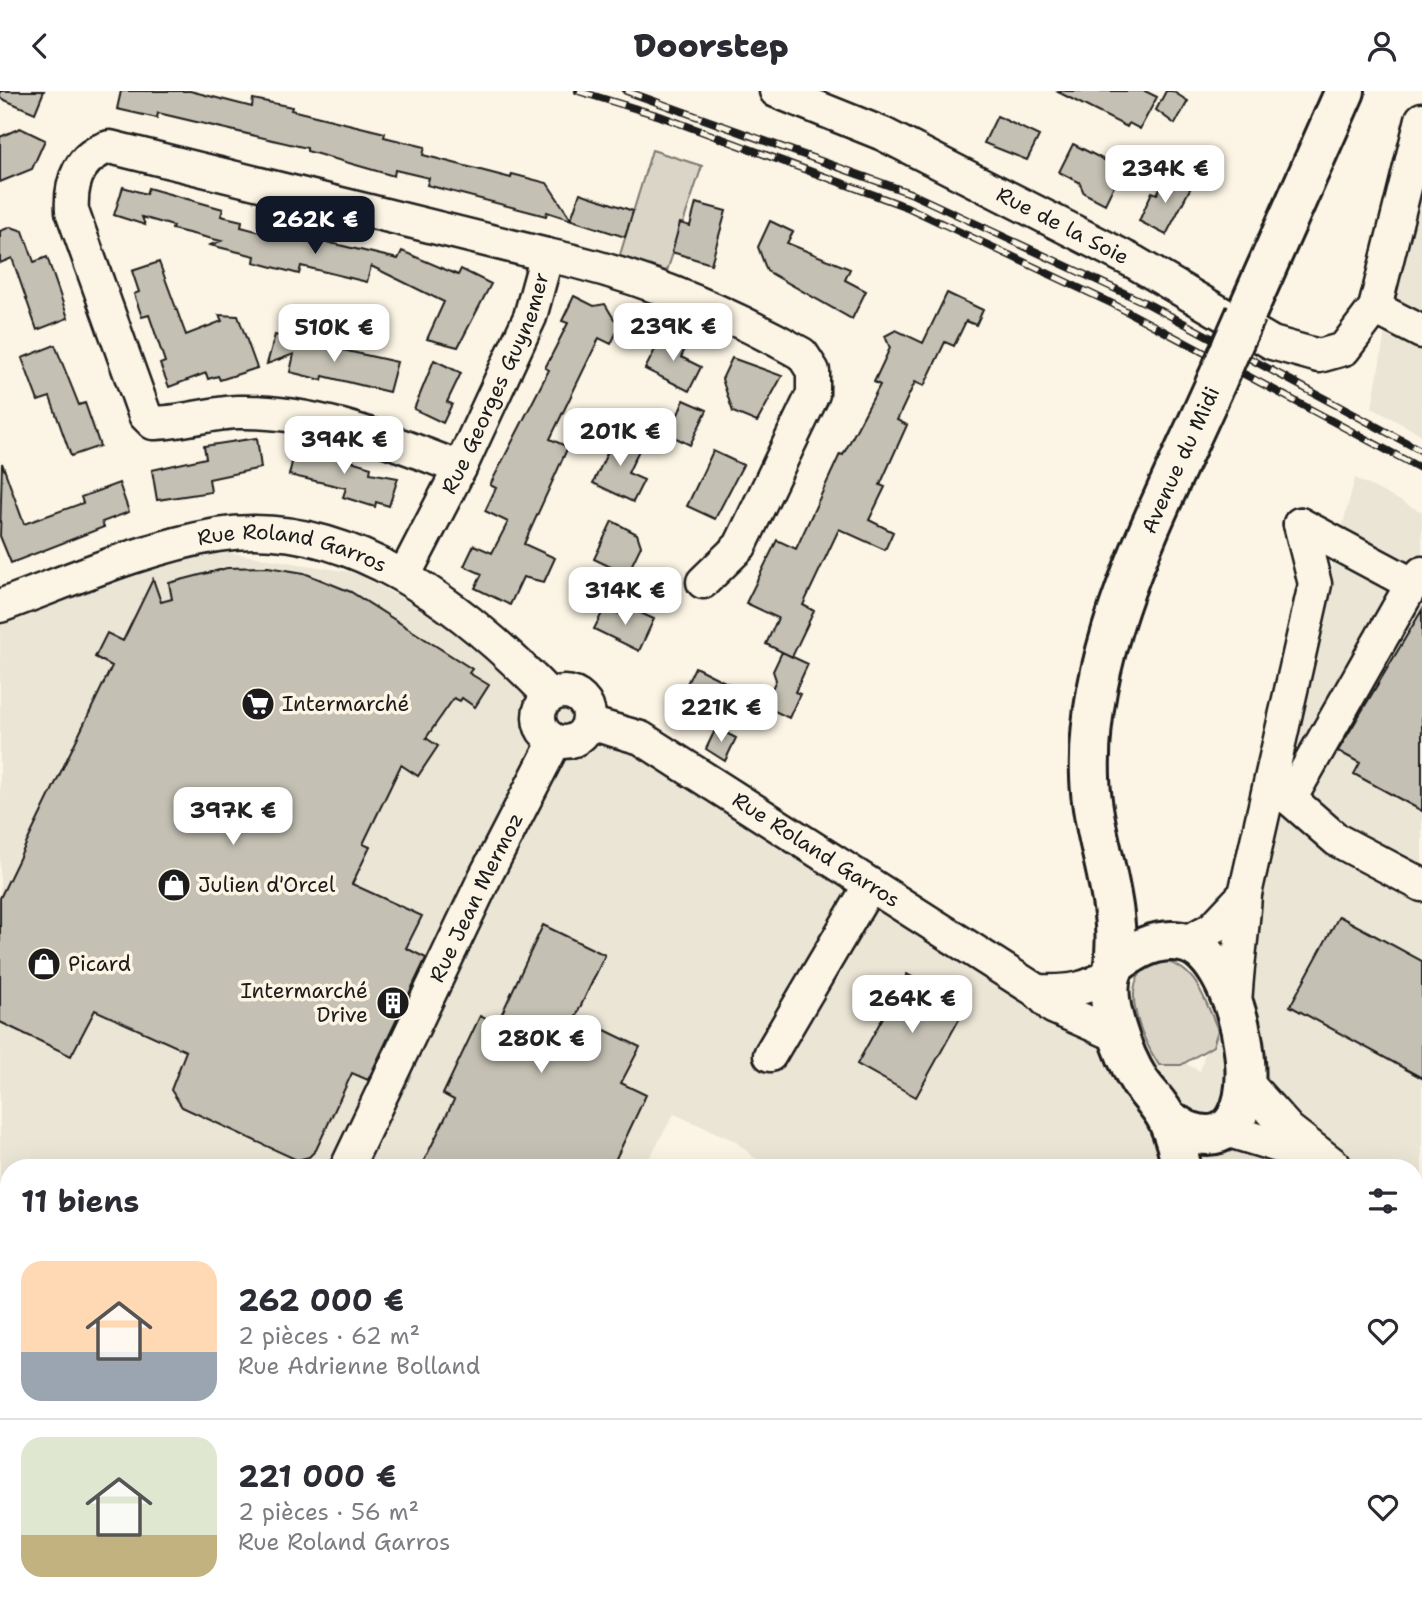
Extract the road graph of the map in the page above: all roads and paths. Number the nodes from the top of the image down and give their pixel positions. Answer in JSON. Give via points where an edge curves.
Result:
{"nodes":[{"id":1,"x":776,"y":91,"type":"edge"},
{"id":2,"x":1345,"y":91,"type":"edge"},
{"id":3,"x":1422,"y":119,"type":"edge"},
{"id":4,"x":547,"y":255,"type":"junction"},
{"id":5,"x":1375,"y":308,"type":"junction"},
{"id":6,"x":1422,"y":333,"type":"edge"},
{"id":7,"x":460,"y":468,"type":"junction"},
{"id":8,"x":404,"y":576,"type":"junction"},
{"id":9,"x":1417,"y":579,"type":"edge"},
{"id":10,"x":703,"y":582,"type":"dead end"},
{"id":11,"x":0,"y":607,"type":"edge"},
{"id":12,"x":550,"y":696,"type":"junction"},
{"id":13,"x":589,"y":723,"type":"junction"},
{"id":14,"x":555,"y":741,"type":"junction"},
{"id":15,"x":1280,"y":794,"type":"junction"},
{"id":16,"x":1102,"y":847,"type":"junction"},
{"id":17,"x":870,"y":885,"type":"junction"},
{"id":18,"x":1422,"y":885,"type":"edge"},
{"id":19,"x":1245,"y":894,"type":"junction"},
{"id":20,"x":1181,"y":942,"type":"junction"},
{"id":21,"x":1113,"y":970,"type":"junction"},
{"id":22,"x":1037,"y":991,"type":"junction"},
{"id":23,"x":1235,"y":1009,"type":"junction"},
{"id":24,"x":1119,"y":1036,"type":"junction"},
{"id":25,"x":770,"y":1055,"type":"dead end"},
{"id":26,"x":1245,"y":1081,"type":"junction"},
{"id":27,"x":1168,"y":1119,"type":"junction"},
{"id":28,"x":1226,"y":1130,"type":"junction"},
{"id":29,"x":351,"y":1159,"type":"edge"},
{"id":30,"x":1179,"y":1159,"type":"edge"},
{"id":31,"x":1209,"y":1159,"type":"edge"},
{"id":32,"x":1318,"y":1159,"type":"edge"},
{"id":33,"x":1327,"y":1159,"type":"edge"}],
"edges":[{"from":1,"to":5,"type":"street","name":"Rue de la Soie","via":[[883,134],[1002,194],[1134,262],[1272,343],[1319,356],[1344,349]]},
{"from":2,"to":16,"type":"main road","name":"Avenue du Midi","bridge":true,"via":[[1117,612],[1090,730],[1090,779]]},
{"from":3,"to":5,"type":"street"},
{"from":4,"to":7,"type":"street","name":"Rue Georges Guynemer","via":[[530,317]]},
{"from":4,"to":7,"type":"street","via":[[110,147],[84,160],[71,191],[72,211],[145,415],[153,423],[237,412],[293,415],[357,428]]},
{"from":4,"to":10,"type":"street","name":"Rue Georges Guynemer","via":[[682,294],[802,354],[813,371],[813,394],[740,546]]},
{"from":5,"to":6,"type":"street"},
{"from":7,"to":8,"type":"street","name":"Rue Georges Guynemer"},
{"from":8,"to":11,"type":"street","name":"Rue Roland Garros","via":[[341,548],[275,533],[220,535],[157,548]]},
{"from":8,"to":12,"type":"street","name":"Rue Roland Garros","via":[[508,653]]},
{"from":9,"to":15,"type":"street"},
{"from":9,"to":15,"type":"street","via":[[1300,524],[1315,585]]},
{"from":12,"to":13,"type":"street","via":[[561,691],[574,693],[590,711]]},
{"from":12,"to":14,"type":"street","via":[[542,703],[540,725]]},
{"from":13,"to":14,"type":"street","via":[[576,740]]},
{"from":13,"to":17,"type":"street","name":"Rue Roland Garros","via":[[641,738]]},
{"from":14,"to":29,"type":"street","name":"Rue Jean Mermoz"},
{"from":15,"to":18,"type":"street","via":[[1337,840]]},
{"from":15,"to":19,"type":"street"},
{"from":16,"to":20,"type":"main road","name":"Avenue du Midi","via":[[1135,909],[1149,924]]},
{"from":16,"to":21,"type":"main road","name":"Avenue du Midi","via":[[1118,942]]},
{"from":17,"to":22,"type":"street","name":"Rue Roland Garros"},
{"from":17,"to":25,"type":"street"},
{"from":19,"to":20,"type":"street","via":[[1213,928]]},
{"from":19,"to":23,"type":"street"},
{"from":20,"to":21,"type":"main road","via":[[1146,944]]},
{"from":20,"to":23,"type":"main road","via":[[1196,948],[1214,967]]},
{"from":21,"to":22,"type":"street","via":[[1088,987]]},
{"from":21,"to":24,"type":"main road","via":[[1112,1014]]},
{"from":22,"to":24,"type":"street","name":"Rue Roland Garros","via":[[1053,1007]]},
{"from":23,"to":26,"type":"main road","via":[[1245,1054]]},
{"from":24,"to":27,"type":"main road","via":[[1139,1081]]},
{"from":26,"to":28,"type":"main road","via":[[1240,1111]]},
{"from":26,"to":33,"type":"street","via":[[1289,1130]]},
{"from":27,"to":28,"type":"main road","via":[[1191,1132],[1210,1135]]},
{"from":27,"to":30,"type":"main road"},
{"from":28,"to":31,"type":"main road"},
{"from":28,"to":32,"type":"street"}]}
